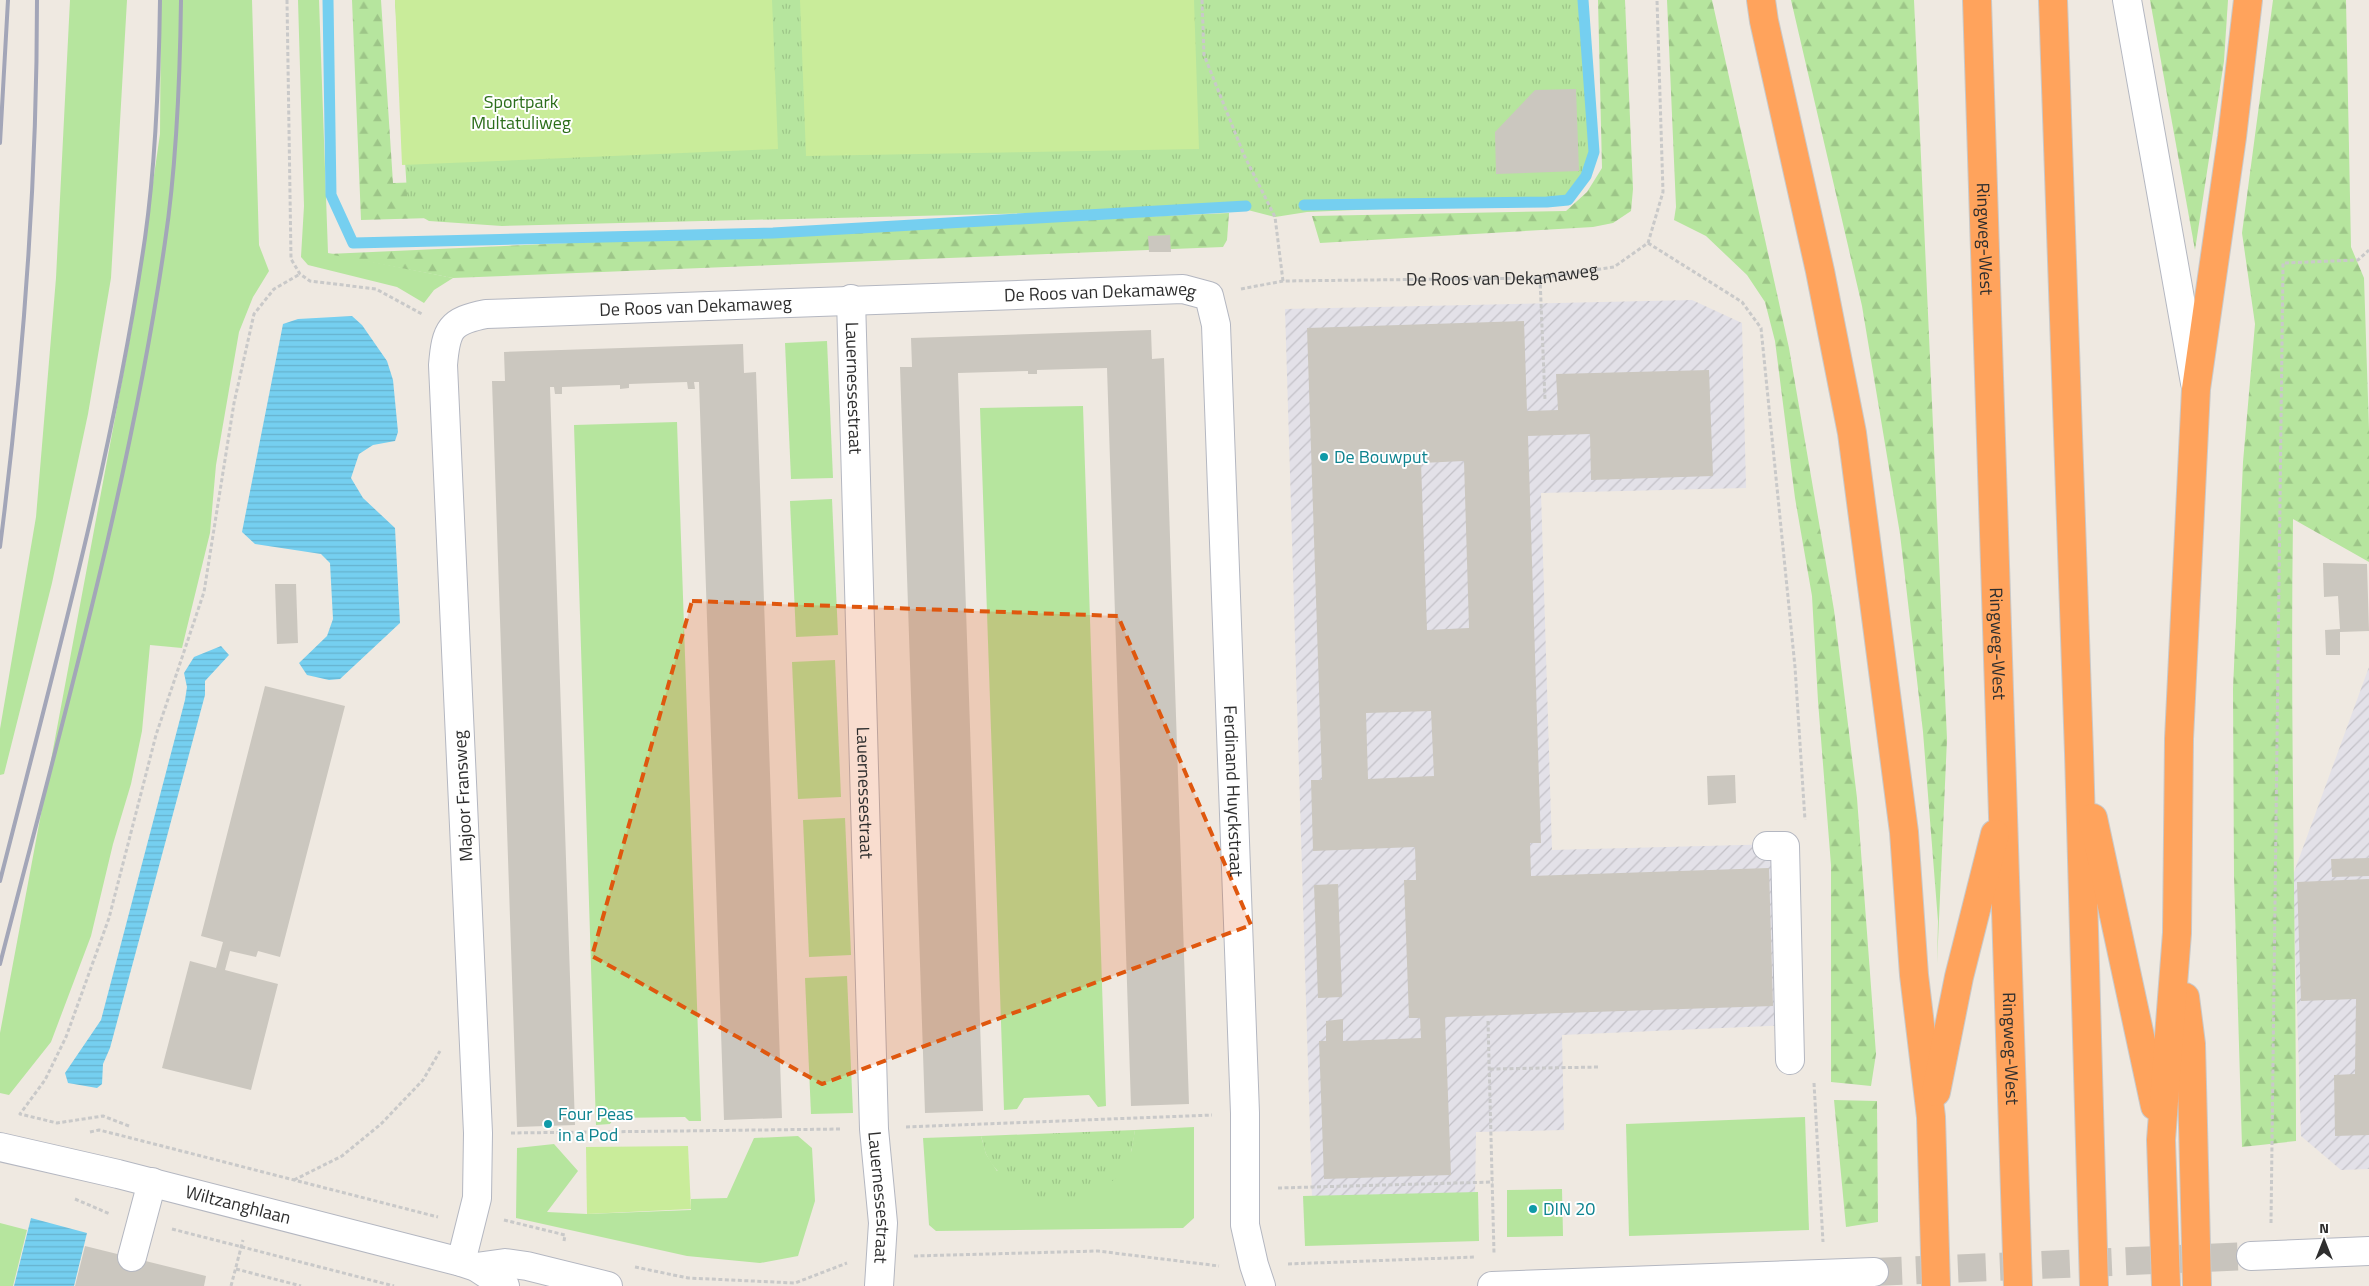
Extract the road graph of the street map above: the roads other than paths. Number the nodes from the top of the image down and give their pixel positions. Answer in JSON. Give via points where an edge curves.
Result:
{"nodes":[{"id":1,"x":1761,"y":0,"type":"edge"},
{"id":2,"x":1977,"y":0,"type":"edge"},
{"id":3,"x":2053,"y":0,"type":"edge"},
{"id":4,"x":2127,"y":0,"type":"edge"},
{"id":5,"x":2248,"y":0,"type":"edge"},
{"id":6,"x":1209,"y":296,"type":"joint"},
{"id":7,"x":851,"y":299,"type":"junction"},
{"id":8,"x":451,"y":330,"type":"joint"},
{"id":9,"x":2196,"y":389,"type":"junction"},
{"id":10,"x":2079,"y":753,"type":"junction"},
{"id":11,"x":2003,"y":804,"type":"junction"},
{"id":12,"x":1768,"y":846,"type":"dead end"},
{"id":13,"x":2177,"y":933,"type":"junction"},
{"id":14,"x":1790,"y":1060,"type":"dead end"},
{"id":15,"x":1931,"y":1117,"type":"junction"},
{"id":16,"x":2161,"y":1140,"type":"junction"},
{"id":17,"x":0,"y":1146,"type":"edge"},
{"id":18,"x":152,"y":1182,"type":"junction"},
{"id":19,"x":2369,"y":1251,"type":"edge"},
{"id":20,"x":2251,"y":1256,"type":"tunnel mouth"},
{"id":21,"x":132,"y":1257,"type":"dead end"},
{"id":22,"x":468,"y":1264,"type":"junction"},
{"id":23,"x":1874,"y":1272,"type":"tunnel mouth"},
{"id":24,"x":1258,"y":1276,"type":"edge"},
{"id":25,"x":1675,"y":1283,"type":"edge"},
{"id":26,"x":505,"y":1286,"type":"edge"},
{"id":27,"x":608,"y":1286,"type":"edge"},
{"id":28,"x":880,"y":1286,"type":"edge"},
{"id":29,"x":1492,"y":1286,"type":"edge"},
{"id":30,"x":1936,"y":1286,"type":"edge"},
{"id":31,"x":2018,"y":1286,"type":"edge"},
{"id":32,"x":2094,"y":1286,"type":"edge"},
{"id":33,"x":2166,"y":1286,"type":"edge"},
{"id":34,"x":2197,"y":1286,"type":"edge"}],
"edges":[{"from":1,"to":15,"type":"highway","via":[[1852,433],[1904,832],[1914,975]]},
{"from":2,"to":11,"type":"highway","name":"Ringweg-West"},
{"from":3,"to":10,"type":"highway"},
{"from":4,"to":9,"type":"street"},
{"from":5,"to":9,"type":"highway"},
{"from":6,"to":7,"type":"street","name":"De Roos van Dekamaweg","via":[[1182,289]]},
{"from":6,"to":24,"type":"street","name":"Ferdinand Huyckstraat","via":[[1216,325],[1245,1113],[1245,1226]]},
{"from":7,"to":8,"type":"street","name":"De Roos van Dekamaweg","via":[[486,314],[460,321]]},
{"from":7,"to":28,"type":"street","name":"Lauernessestraat","via":[[874,1128],[883,1223]]},
{"from":8,"to":22,"type":"street","name":"Majoor Fransweg","via":[[443,365],[478,1133],[477,1198]]},
{"from":9,"to":13,"type":"highway","via":[[2178,739]]},
{"from":10,"to":16,"type":"highway"},
{"from":10,"to":32,"type":"highway"},
{"from":11,"to":15,"type":"highway","via":[[1959,977]]},
{"from":11,"to":31,"type":"highway","name":"Ringweg-West"},
{"from":12,"to":14,"type":"street","via":[[1785,846]]},
{"from":13,"to":16,"type":"highway"},
{"from":13,"to":34,"type":"highway","via":[[2190,1044]]},
{"from":15,"to":30,"type":"highway"},
{"from":16,"to":33,"type":"highway"},
{"from":17,"to":18,"type":"street","name":"Wiltzanghlaan"},
{"from":18,"to":21,"type":"street"},
{"from":18,"to":22,"type":"street","name":"Wiltzanghlaan"},
{"from":19,"to":20,"type":"street"},
{"from":22,"to":26,"type":"street","name":"Wiltzanghlaan"},
{"from":22,"to":27,"type":"street","name":"Wiltzanghlaan","via":[[527,1266]]},
{"from":23,"to":25,"type":"street"},
{"from":25,"to":29,"type":"street"}]}
